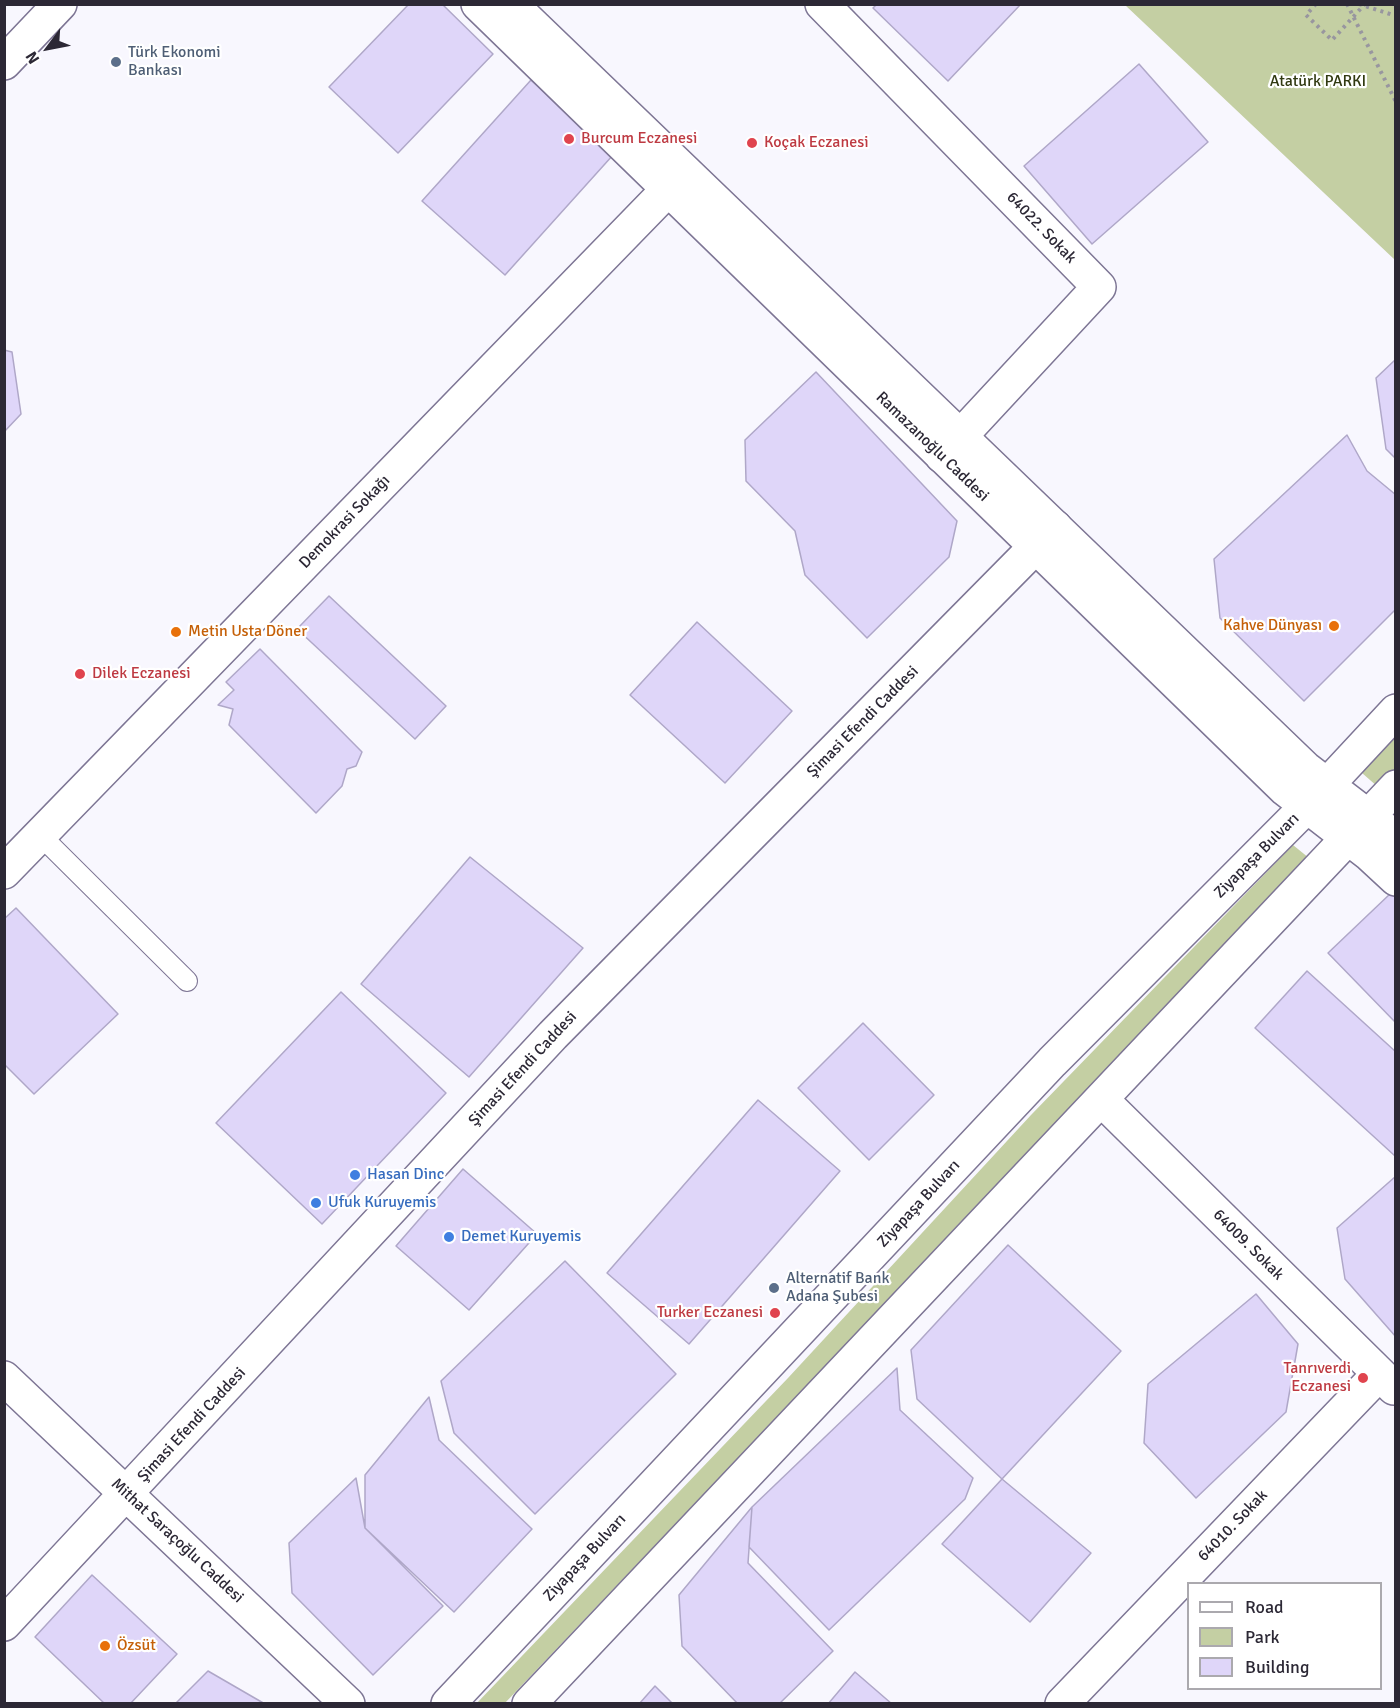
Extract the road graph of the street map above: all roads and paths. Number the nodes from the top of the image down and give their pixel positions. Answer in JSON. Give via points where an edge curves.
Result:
{"nodes":[{"id":1,"x":60,"y":4,"type":"edge"},
{"id":2,"x":478,"y":4,"type":"edge"},
{"id":3,"x":511,"y":4,"type":"edge"},
{"id":4,"x":822,"y":4,"type":"edge"},
{"id":5,"x":1316,"y":4,"type":"edge"},
{"id":6,"x":1347,"y":4,"type":"edge"},
{"id":7,"x":1362,"y":5,"type":"edge"},
{"id":8,"x":1395,"y":16,"type":"edge"},
{"id":9,"x":1353,"y":17,"type":"junction"},
{"id":10,"x":4,"y":63,"type":"edge"},
{"id":11,"x":1395,"y":102,"type":"edge"},
{"id":12,"x":676,"y":181,"type":"junction"},
{"id":13,"x":951,"y":446,"type":"junction"},
{"id":14,"x":1045,"y":537,"type":"junction"},
{"id":15,"x":1395,"y":711,"type":"edge"},
{"id":16,"x":1395,"y":787,"type":"edge"},
{"id":17,"x":1317,"y":795,"type":"junction"},
{"id":18,"x":1357,"y":826,"type":"junction"},
{"id":19,"x":40,"y":835,"type":"junction"},
{"id":20,"x":1395,"y":838,"type":"edge"},
{"id":21,"x":4,"y":872,"type":"edge"},
{"id":22,"x":1395,"y":879,"type":"edge"},
{"id":23,"x":186,"y":981,"type":"dead end"},
{"id":24,"x":1101,"y":1100,"type":"junction"},
{"id":25,"x":4,"y":1378,"type":"edge"},
{"id":26,"x":1387,"y":1382,"type":"edge"},
{"id":27,"x":128,"y":1494,"type":"junction"},
{"id":28,"x":4,"y":1624,"type":"edge"},
{"id":29,"x":348,"y":1704,"type":"edge"},
{"id":30,"x":448,"y":1704,"type":"edge"},
{"id":31,"x":529,"y":1704,"type":"edge"},
{"id":32,"x":1062,"y":1704,"type":"edge"}],
"edges":[{"from":1,"to":10,"type":"street"},
{"from":2,"to":12,"type":"street","name":"Ramazanoğlu Caddesi"},
{"from":3,"to":12,"type":"street","name":"Ramazanoğlu Caddesi"},
{"from":4,"to":13,"type":"street","name":"64022. Sokak","via":[[1099,287]]},
{"from":5,"to":9,"type":"path","via":[[1306,15],[1332,40]]},
{"from":6,"to":9,"type":"path"},
{"from":7,"to":8,"type":"path"},
{"from":7,"to":9,"type":"path"},
{"from":9,"to":11,"type":"path"},
{"from":12,"to":13,"type":"street","name":"Ramazanoğlu Caddesi"},
{"from":12,"to":19,"type":"street","name":"Demokrasi Sokağı"},
{"from":13,"to":14,"type":"street","name":"Ramazanoğlu Caddesi"},
{"from":14,"to":17,"type":"street","name":"Ramazanoğlu Caddesi","via":[[1305,768]]},
{"from":14,"to":27,"type":"street","name":"Şimasi Efendi Caddesi","via":[[553,1035]]},
{"from":15,"to":17,"type":"street","name":"Ziyapaşa Bulvarı"},
{"from":16,"to":18,"type":"street"},
{"from":17,"to":18,"type":"street","name":"Ramazanoğlu Caddesi"},
{"from":17,"to":30,"type":"street","name":"Ziyapaşa Bulvarı","via":[[1052,1062]]},
{"from":18,"to":20,"type":"street","name":"Ramazanoğlu Caddesi"},
{"from":18,"to":22,"type":"street","name":"Ramazanoğlu Caddesi"},
{"from":18,"to":24,"type":"street"},
{"from":19,"to":21,"type":"street","name":"Demokrasi Sokağı"},
{"from":19,"to":23,"type":"lane"},
{"from":24,"to":26,"type":"street","name":"64009. Sokak"},
{"from":24,"to":31,"type":"street"},
{"from":25,"to":27,"type":"street","name":"Mithat Saraçoğlu Caddesi"},
{"from":26,"to":32,"type":"street","name":"64010. Sokak"},
{"from":27,"to":28,"type":"street","name":"Şimasi Efendi Caddesi"},
{"from":27,"to":29,"type":"street","name":"Mithat Saraçoğlu Caddesi"}]}
